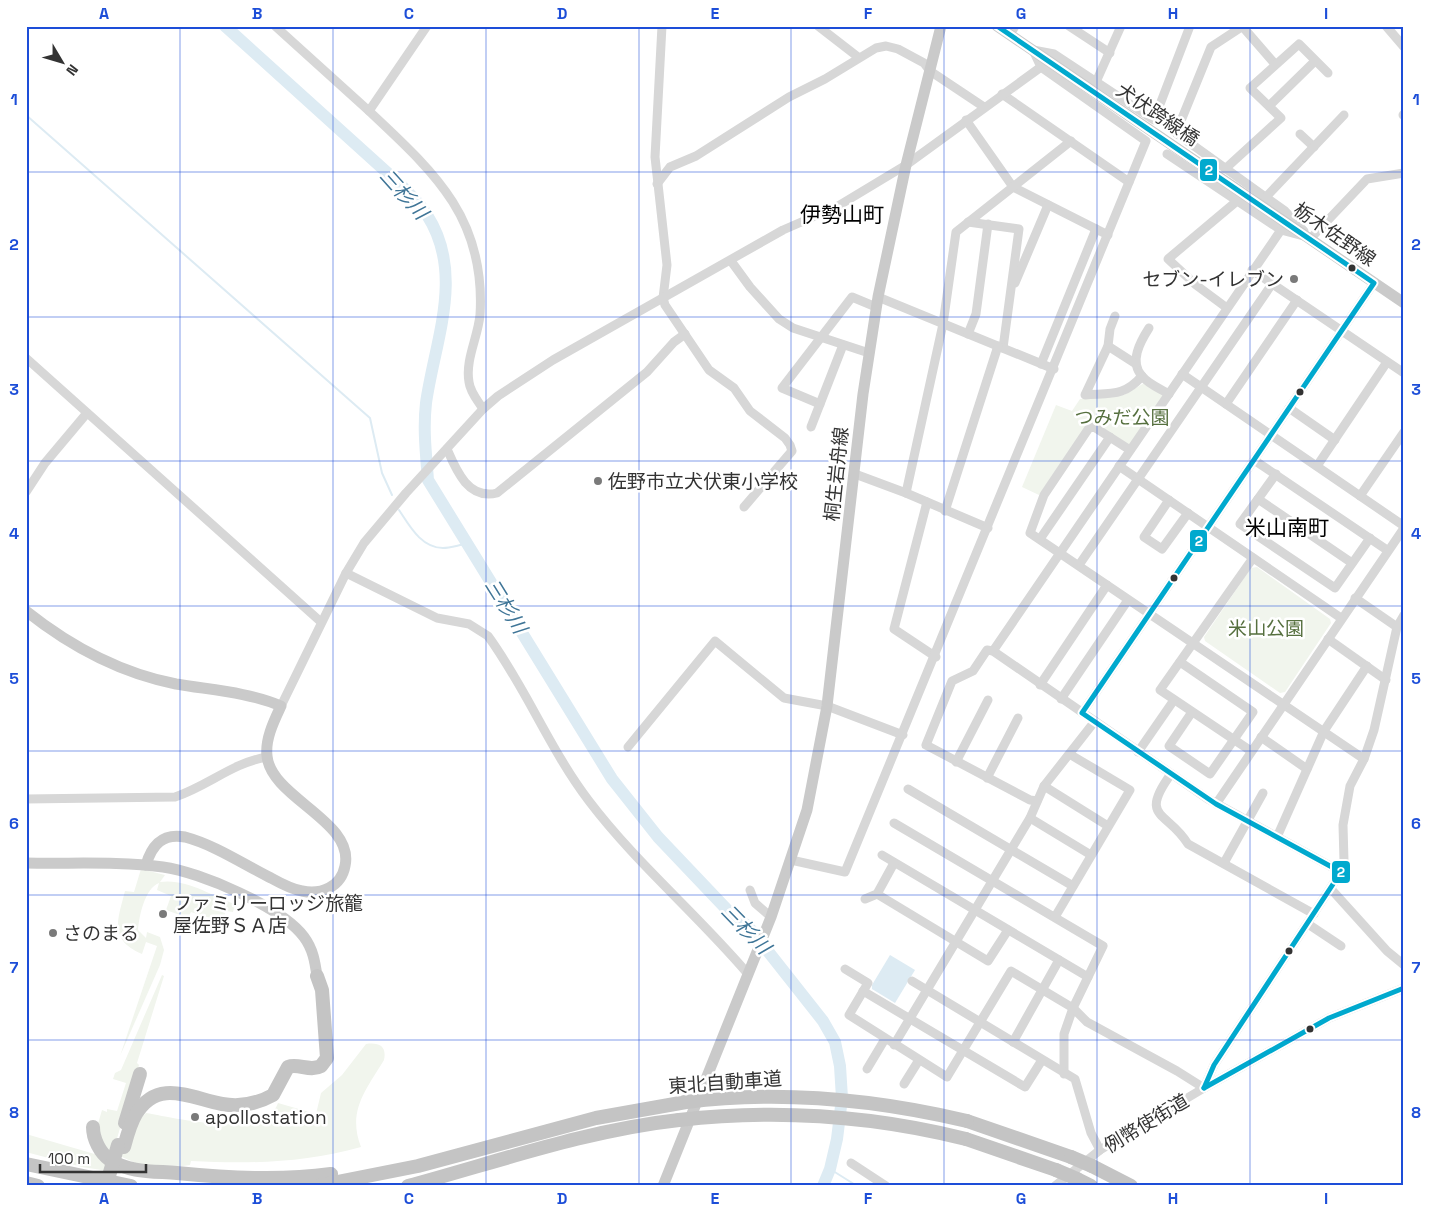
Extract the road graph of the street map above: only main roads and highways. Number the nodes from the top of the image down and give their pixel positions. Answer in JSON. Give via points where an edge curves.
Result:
{"nodes":[{"id":1,"x":941,"y":26,"type":"edge"},
{"id":2,"x":997,"y":26,"type":"edge"},
{"id":3,"x":1012,"y":30,"type":"edge"},
{"id":4,"x":1270,"y":211,"type":"joint"},
{"id":5,"x":1404,"y":303,"type":"edge"},
{"id":6,"x":26,"y":611,"type":"edge"},
{"id":7,"x":26,"y":863,"type":"edge"},
{"id":8,"x":146,"y":865,"type":"junction"},
{"id":9,"x":317,"y":976,"type":"junction"},
{"id":10,"x":290,"y":1053,"type":"dead end"},
{"id":11,"x":140,"y":1074,"type":"dead end"},
{"id":12,"x":93,"y":1127,"type":"dead end"},
{"id":13,"x":558,"y":1144,"type":"junction"},
{"id":14,"x":121,"y":1146,"type":"junction"},
{"id":15,"x":26,"y":1164,"type":"edge"},
{"id":16,"x":418,"y":1166,"type":"junction"},
{"id":17,"x":26,"y":1183,"type":"edge"},
{"id":18,"x":38,"y":1186,"type":"edge"},
{"id":19,"x":106,"y":1186,"type":"edge"},
{"id":20,"x":112,"y":1186,"type":"edge"},
{"id":21,"x":131,"y":1186,"type":"edge"},
{"id":22,"x":317,"y":1186,"type":"edge"},
{"id":23,"x":408,"y":1186,"type":"edge"},
{"id":24,"x":446,"y":1186,"type":"edge"},
{"id":25,"x":663,"y":1186,"type":"edge"},
{"id":26,"x":1091,"y":1186,"type":"edge"},
{"id":27,"x":1131,"y":1186,"type":"edge"}],
"edges":[{"from":1,"to":25,"type":"main road","name":"桐生岩舟線","via":[[906,164],[877,302],[827,706],[807,810],[769,921]]},
{"from":2,"to":3,"type":"main road"},
{"from":3,"to":4,"type":"main road","name":"犬伏跨線橋","via":[[1046,65]]},
{"from":4,"to":5,"type":"main road","name":"栃木佐野線"},
{"from":6,"to":8,"type":"main road","via":[[48,629],[85,651],[134,673],[175,684],[241,694],[281,706],[267,744],[267,757],[278,779],[331,828],[346,853],[345,868],[337,883],[322,892],[294,889],[198,841],[177,835],[158,841]]},
{"from":7,"to":8,"type":"main road"},
{"from":8,"to":9,"type":"main road","via":[[190,872],[271,911],[303,935],[313,953]]},
{"from":9,"to":10,"type":"highway","via":[[321,1051],[317,1059],[308,1062]]},
{"from":9,"to":14,"type":"highway","via":[[322,990],[327,1049],[327,1058],[321,1066],[312,1069],[291,1066],[284,1072],[273,1095],[250,1104],[221,1104],[179,1092],[160,1094],[146,1102],[135,1116]]},
{"from":11,"to":14,"type":"highway"},
{"from":12,"to":16,"type":"highway","via":[[93,1136],[105,1155],[134,1169],[257,1178],[317,1176],[392,1164]]},
{"from":13,"to":23,"type":"highway","name":"東北自動車道"},
{"from":13,"to":24,"type":"highway"},
{"from":13,"to":26,"type":"highway","name":"東北自動車道","bridge":true,"via":[[679,1120],[746,1114],[832,1116],[895,1123],[966,1139],[1056,1170]]},
{"from":14,"to":19,"type":"highway","bridge":true},
{"from":14,"to":20,"type":"highway"},
{"from":15,"to":21,"type":"highway"},
{"from":16,"to":22,"type":"highway","name":"東北自動車道"},
{"from":16,"to":27,"type":"highway","name":"東北自動車道","bridge":true,"via":[[596,1118],[686,1102],[754,1096],[826,1098],[899,1106],[967,1121],[1071,1157]]},
{"from":17,"to":18,"type":"highway"}]}
